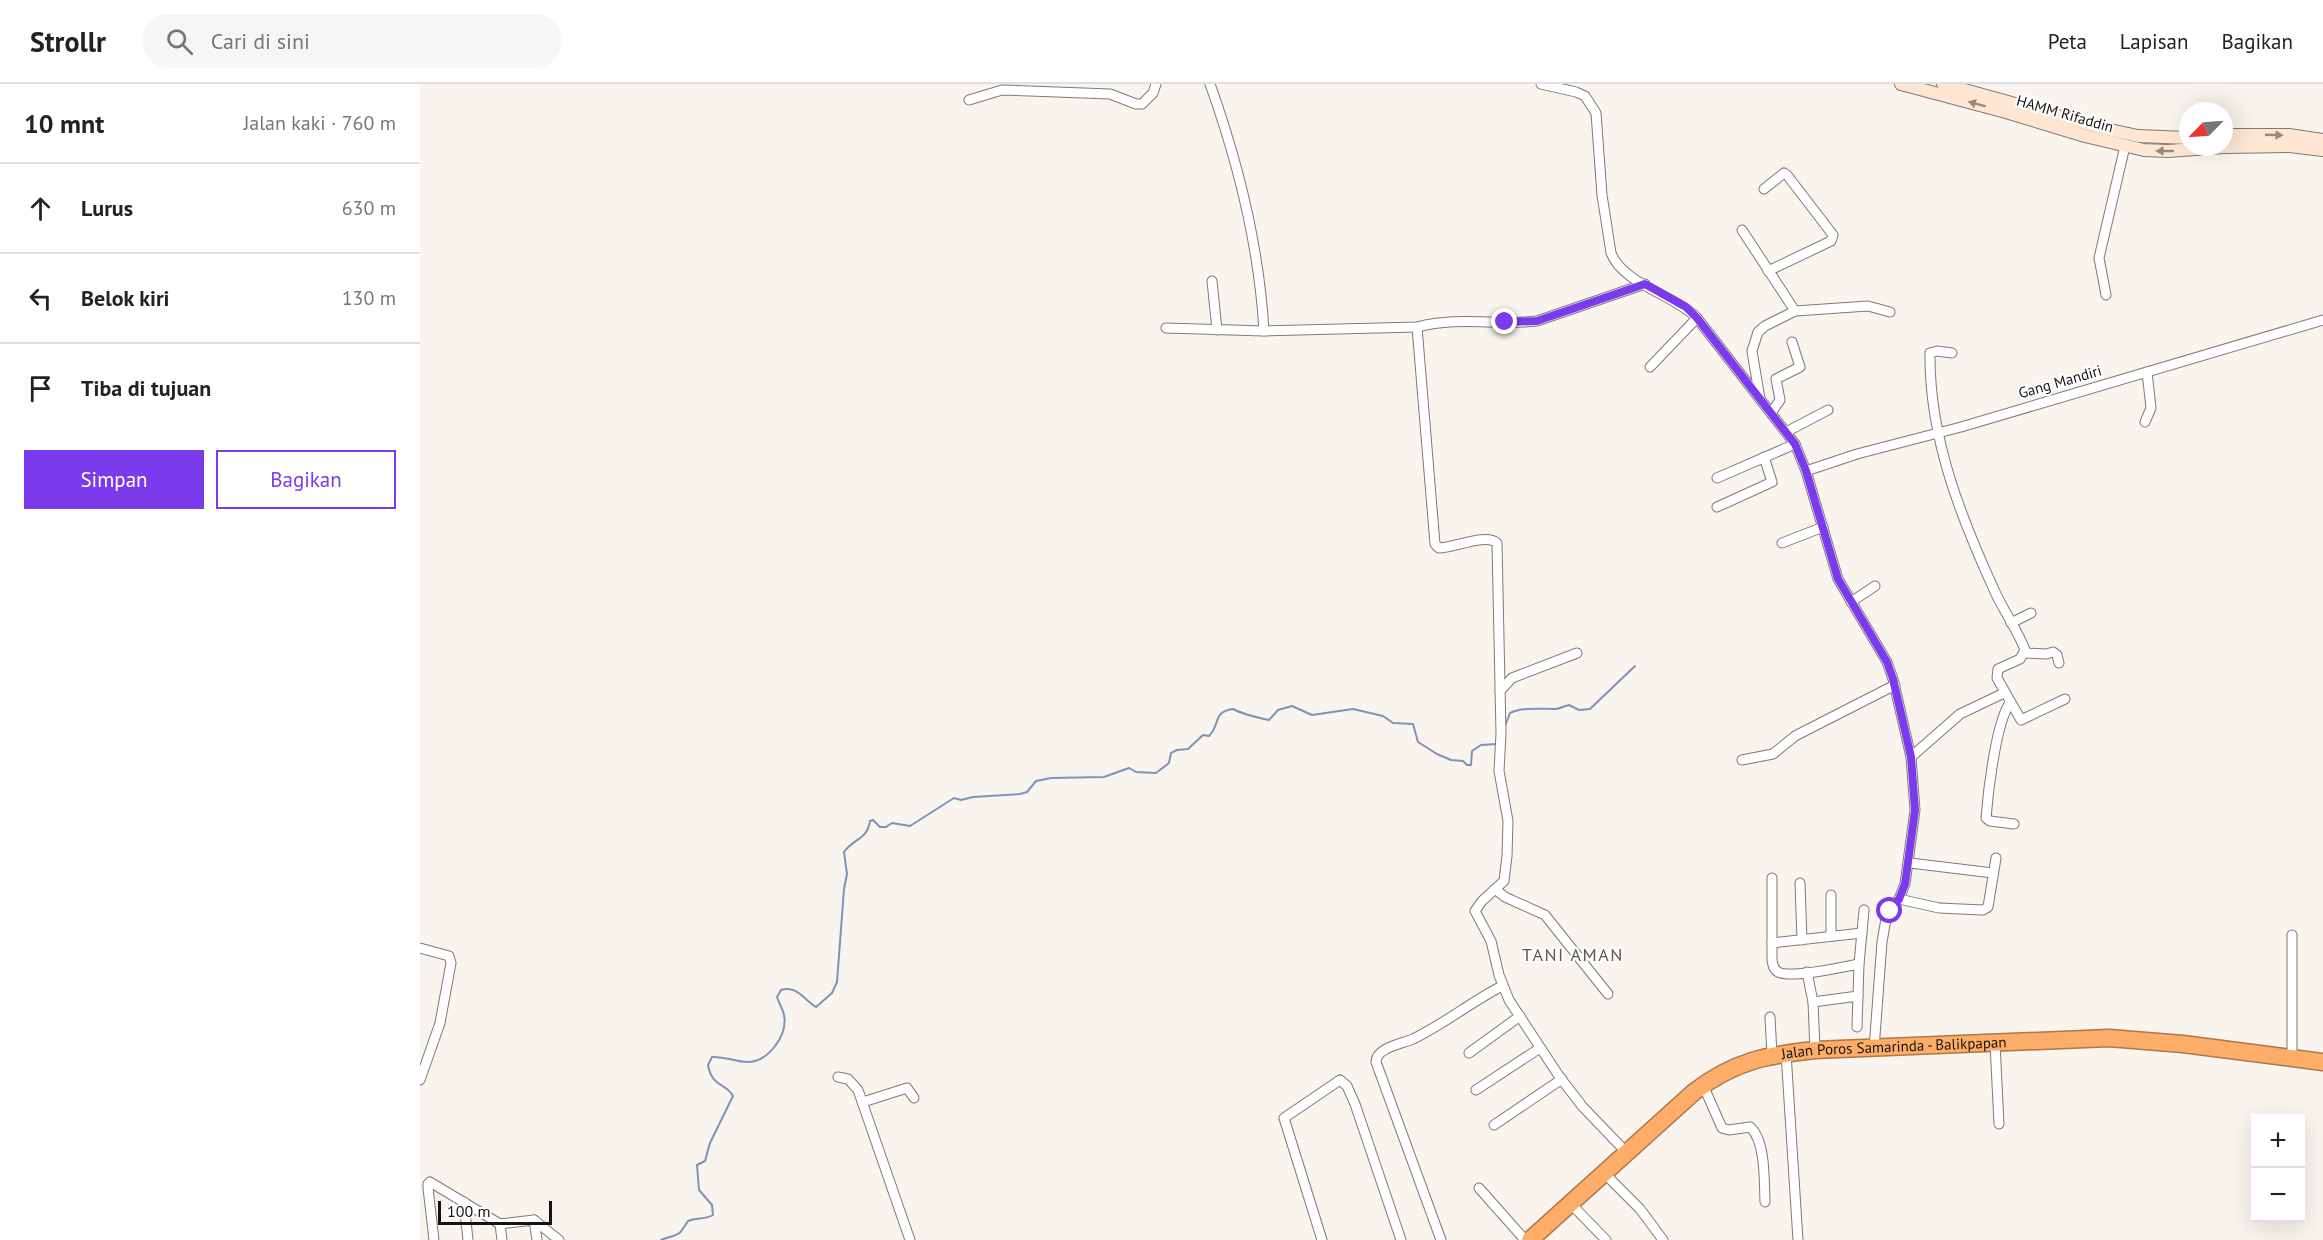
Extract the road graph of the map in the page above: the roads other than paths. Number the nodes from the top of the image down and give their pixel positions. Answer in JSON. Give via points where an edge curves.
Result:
{"nodes":[{"id":1,"x":1156,"y":84,"type":"edge"},
{"id":2,"x":1210,"y":84,"type":"edge"},
{"id":3,"x":1541,"y":84,"type":"edge"},
{"id":4,"x":1901,"y":84,"type":"edge"},
{"id":5,"x":1943,"y":84,"type":"edge"},
{"id":6,"x":969,"y":100,"type":"dead end"},
{"id":7,"x":2104,"y":135,"type":"junction"},
{"id":8,"x":2233,"y":135,"type":"edge"},
{"id":9,"x":2179,"y":138,"type":"edge"},
{"id":10,"x":2323,"y":140,"type":"edge"},
{"id":11,"x":2126,"y":146,"type":"junction"},
{"id":12,"x":2233,"y":147,"type":"edge"},
{"id":13,"x":2179,"y":150,"type":"edge"},
{"id":14,"x":2323,"y":150,"type":"edge"},
{"id":15,"x":1764,"y":189,"type":"dead end"},
{"id":16,"x":1742,"y":230,"type":"dead end"},
{"id":17,"x":1768,"y":271,"type":"junction"},
{"id":18,"x":1212,"y":281,"type":"dead end"},
{"id":19,"x":1645,"y":284,"type":"junction"},
{"id":20,"x":2106,"y":295,"type":"dead end"},
{"id":21,"x":1795,"y":311,"type":"junction"},
{"id":22,"x":1890,"y":312,"type":"dead end"},
{"id":23,"x":1697,"y":318,"type":"junction"},
{"id":24,"x":2323,"y":320,"type":"edge"},
{"id":25,"x":1417,"y":327,"type":"junction"},
{"id":26,"x":1167,"y":328,"type":"dead end"},
{"id":27,"x":1217,"y":330,"type":"junction"},
{"id":28,"x":1264,"y":331,"type":"junction"},
{"id":29,"x":1792,"y":342,"type":"dead end"},
{"id":30,"x":1952,"y":353,"type":"dead end"},
{"id":31,"x":1650,"y":367,"type":"dead end"},
{"id":32,"x":2146,"y":372,"type":"junction"},
{"id":33,"x":1760,"y":399,"type":"junction"},
{"id":34,"x":1828,"y":410,"type":"dead end"},
{"id":35,"x":1771,"y":413,"type":"junction"},
{"id":36,"x":2145,"y":422,"type":"dead end"},
{"id":37,"x":1785,"y":432,"type":"junction"},
{"id":38,"x":1937,"y":434,"type":"junction"},
{"id":39,"x":1795,"y":444,"type":"junction"},
{"id":40,"x":1764,"y":457,"type":"junction"},
{"id":41,"x":1806,"y":471,"type":"junction"},
{"id":42,"x":1717,"y":478,"type":"dead end"},
{"id":43,"x":1717,"y":507,"type":"dead end"},
{"id":44,"x":1823,"y":527,"type":"junction"},
{"id":45,"x":1782,"y":543,"type":"dead end"},
{"id":46,"x":1875,"y":586,"type":"dead end"},
{"id":47,"x":1851,"y":602,"type":"junction"},
{"id":48,"x":2031,"y":613,"type":"dead end"},
{"id":49,"x":2011,"y":623,"type":"junction"},
{"id":50,"x":2025,"y":652,"type":"junction"},
{"id":51,"x":1577,"y":653,"type":"dead end"},
{"id":52,"x":2059,"y":663,"type":"dead end"},
{"id":53,"x":1895,"y":685,"type":"junction"},
{"id":54,"x":1500,"y":692,"type":"junction"},
{"id":55,"x":2004,"y":693,"type":"junction"},
{"id":56,"x":2065,"y":699,"type":"dead end"},
{"id":57,"x":2010,"y":704,"type":"junction"},
{"id":58,"x":1911,"y":757,"type":"junction"},
{"id":59,"x":1742,"y":760,"type":"dead end"},
{"id":60,"x":2014,"y":824,"type":"dead end"},
{"id":61,"x":1996,"y":858,"type":"dead end"},
{"id":62,"x":1910,"y":862,"type":"junction"},
{"id":63,"x":1993,"y":873,"type":"junction"},
{"id":64,"x":1772,"y":878,"type":"dead end"},
{"id":65,"x":1800,"y":883,"type":"dead end"},
{"id":66,"x":1495,"y":890,"type":"junction"},
{"id":67,"x":1832,"y":895,"type":"dead end"},
{"id":68,"x":1899,"y":899,"type":"junction"},
{"id":69,"x":1864,"y":910,"type":"dead end"},
{"id":70,"x":1862,"y":933,"type":"junction"},
{"id":71,"x":2292,"y":935,"type":"dead end"},
{"id":72,"x":1831,"y":936,"type":"junction"},
{"id":73,"x":1803,"y":940,"type":"junction"},
{"id":74,"x":1772,"y":943,"type":"junction"},
{"id":75,"x":420,"y":948,"type":"edge"},
{"id":76,"x":1859,"y":964,"type":"junction"},
{"id":77,"x":1807,"y":972,"type":"junction"},
{"id":78,"x":1502,"y":986,"type":"junction"},
{"id":79,"x":1608,"y":994,"type":"dead end"},
{"id":80,"x":1858,"y":996,"type":"junction"},
{"id":81,"x":1813,"y":1002,"type":"junction"},
{"id":82,"x":1520,"y":1016,"type":"junction"},
{"id":83,"x":1770,"y":1017,"type":"dead end"},
{"id":84,"x":1857,"y":1027,"type":"dead end"},
{"id":85,"x":1995,"y":1043,"type":"junction"},
{"id":86,"x":1540,"y":1048,"type":"junction"},
{"id":87,"x":1874,"y":1049,"type":"junction"},
{"id":88,"x":1815,"y":1050,"type":"junction"},
{"id":89,"x":1469,"y":1053,"type":"dead end"},
{"id":90,"x":1779,"y":1054,"type":"junction"},
{"id":91,"x":2292,"y":1057,"type":"junction"},
{"id":92,"x":2323,"y":1062,"type":"edge"},
{"id":93,"x":838,"y":1077,"type":"dead end"},
{"id":94,"x":1562,"y":1079,"type":"junction"},
{"id":95,"x":420,"y":1080,"type":"edge"},
{"id":96,"x":1703,"y":1085,"type":"junction"},
{"id":97,"x":1476,"y":1090,"type":"dead end"},
{"id":98,"x":914,"y":1098,"type":"dead end"},
{"id":99,"x":863,"y":1102,"type":"junction"},
{"id":100,"x":1999,"y":1124,"type":"dead end"},
{"id":101,"x":1494,"y":1125,"type":"dead end"},
{"id":102,"x":1626,"y":1152,"type":"junction"},
{"id":103,"x":1604,"y":1173,"type":"junction"},
{"id":104,"x":1479,"y":1188,"type":"dead end"},
{"id":105,"x":464,"y":1202,"type":"junction"},
{"id":106,"x":1765,"y":1202,"type":"dead end"},
{"id":107,"x":1569,"y":1203,"type":"junction"},
{"id":108,"x":534,"y":1220,"type":"junction"},
{"id":109,"x":500,"y":1224,"type":"junction"},
{"id":110,"x":434,"y":1240,"type":"edge"},
{"id":111,"x":468,"y":1240,"type":"edge"},
{"id":112,"x":502,"y":1240,"type":"edge"},
{"id":113,"x":537,"y":1240,"type":"edge"},
{"id":114,"x":559,"y":1240,"type":"edge"},
{"id":115,"x":910,"y":1240,"type":"edge"},
{"id":116,"x":1322,"y":1240,"type":"edge"},
{"id":117,"x":1401,"y":1240,"type":"edge"},
{"id":118,"x":1441,"y":1240,"type":"edge"},
{"id":119,"x":1525,"y":1240,"type":"edge"},
{"id":120,"x":1530,"y":1240,"type":"edge"},
{"id":121,"x":1606,"y":1240,"type":"edge"},
{"id":122,"x":1663,"y":1240,"type":"edge"},
{"id":123,"x":1798,"y":1240,"type":"edge"}],
"edges":[{"from":1,"to":6,"type":"street","via":[[1142,104],[1110,94],[1002,90]]},
{"from":2,"to":28,"type":"street","via":[[1250,218]]},
{"from":3,"to":19,"type":"street","via":[[1585,96],[1596,113],[1611,254],[1627,275]]},
{"from":7,"to":4,"type":"main road","name":"HAMM Rifaddin","one_way":true},
{"from":5,"to":7,"type":"main road","name":"HAMM Rifaddin"},
{"from":7,"to":9,"type":"main road","name":"HAMM Rifaddin"},
{"from":7,"to":11,"type":"main road","name":"HAMM Rifaddin"},
{"from":8,"to":10,"type":"main road","one_way":true,"via":[[2289,135]]},
{"from":13,"to":11,"type":"main road","name":"HAMM Rifaddin","one_way":true},
{"from":11,"to":20,"type":"street","via":[[2099,262]]},
{"from":12,"to":14,"type":"main road","name":"HAMM Rifaddin"},
{"from":15,"to":17,"type":"street","via":[[1784,173],[1787,175],[1833,235],[1831,241]]},
{"from":16,"to":17,"type":"street"},
{"from":17,"to":21,"type":"street"},
{"from":18,"to":27,"type":"street"},
{"from":19,"to":23,"type":"street","via":[[1686,307]]},
{"from":19,"to":25,"type":"street","via":[[1537,321],[1462,320]]},
{"from":21,"to":22,"type":"street","via":[[1868,306]]},
{"from":21,"to":33,"type":"street","via":[[1765,326],[1755,339],[1752,351]]},
{"from":23,"to":31,"type":"street"},
{"from":23,"to":33,"type":"street"},
{"from":24,"to":32,"type":"street","name":"Gang Mandiri"},
{"from":25,"to":28,"type":"street"},
{"from":25,"to":54,"type":"street","via":[[1435,544],[1441,548],[1484,539],[1496,542]]},
{"from":26,"to":27,"type":"street"},
{"from":27,"to":28,"type":"street"},
{"from":29,"to":35,"type":"street","via":[[1800,368],[1778,378],[1779,400]]},
{"from":30,"to":38,"type":"street","via":[[1930,353]]},
{"from":32,"to":36,"type":"street","via":[[2151,408]]},
{"from":32,"to":38,"type":"street","name":"Gang Mandiri"},
{"from":33,"to":35,"type":"street"},
{"from":34,"to":37,"type":"street"},
{"from":35,"to":37,"type":"street"},
{"from":37,"to":39,"type":"street"},
{"from":38,"to":41,"type":"street","name":"Gang Mandiri"},
{"from":38,"to":49,"type":"street","via":[[1963,517]]},
{"from":39,"to":40,"type":"street"},
{"from":39,"to":41,"type":"street"},
{"from":40,"to":42,"type":"street"},
{"from":40,"to":43,"type":"street","via":[[1772,482]]},
{"from":41,"to":44,"type":"street"},
{"from":44,"to":45,"type":"street"},
{"from":44,"to":47,"type":"street","via":[[1838,579]]},
{"from":46,"to":47,"type":"street"},
{"from":47,"to":53,"type":"street","via":[[1887,662]]},
{"from":48,"to":49,"type":"street"},
{"from":49,"to":50,"type":"street"},
{"from":50,"to":52,"type":"street","via":[[2053,652]]},
{"from":50,"to":55,"type":"street","via":[[1996,672]]},
{"from":51,"to":54,"type":"street","via":[[1512,678]]},
{"from":53,"to":58,"type":"street"},
{"from":53,"to":59,"type":"street","via":[[1795,736],[1773,754]]},
{"from":54,"to":66,"type":"street","via":[[1499,771],[1508,835],[1505,878]]},
{"from":55,"to":57,"type":"street"},
{"from":55,"to":58,"type":"street","via":[[1960,714]]},
{"from":56,"to":57,"type":"street","via":[[2023,720]]},
{"from":57,"to":60,"type":"street","via":[[1997,745],[1986,818],[1990,822]]},
{"from":58,"to":62,"type":"street","via":[[1915,810]]},
{"from":61,"to":63,"type":"street"},
{"from":62,"to":63,"type":"street"},
{"from":62,"to":68,"type":"street"},
{"from":63,"to":68,"type":"street","via":[[1988,907],[1983,910],[1939,908]]},
{"from":64,"to":74,"type":"street"},
{"from":65,"to":73,"type":"street"},
{"from":66,"to":78,"type":"street","via":[[1475,910],[1491,941]]},
{"from":66,"to":79,"type":"street","via":[[1545,915]]},
{"from":67,"to":72,"type":"street"},
{"from":68,"to":87,"type":"street","via":[[1886,919],[1882,942]]},
{"from":69,"to":70,"type":"street"},
{"from":70,"to":72,"type":"street"},
{"from":70,"to":76,"type":"street"},
{"from":71,"to":91,"type":"street"},
{"from":72,"to":73,"type":"street"},
{"from":73,"to":74,"type":"street"},
{"from":74,"to":77,"type":"street","via":[[1773,965],[1779,973]]},
{"from":75,"to":95,"type":"street","via":[[445,953],[451,963],[440,1023]]},
{"from":76,"to":77,"type":"street"},
{"from":76,"to":80,"type":"street"},
{"from":77,"to":81,"type":"street"},
{"from":78,"to":82,"type":"street"},
{"from":78,"to":118,"type":"street","via":[[1416,1038],[1381,1052],[1376,1059]]},
{"from":80,"to":81,"type":"street"},
{"from":80,"to":84,"type":"street"},
{"from":81,"to":88,"type":"street"},
{"from":82,"to":86,"type":"street"},
{"from":82,"to":89,"type":"street"},
{"from":83,"to":90,"type":"street"},
{"from":85,"to":87,"type":"highway","name":"Jalan Poros Samarinda - Balikpapan"},
{"from":85,"to":91,"type":"highway","name":"Jalan Poros Samarinda - Balikpapan","via":[[2109,1038]]},
{"from":85,"to":100,"type":"street"},
{"from":86,"to":94,"type":"street"},
{"from":86,"to":97,"type":"street"},
{"from":87,"to":88,"type":"highway","name":"Jalan Poros Samarinda - Balikpapan"},
{"from":88,"to":90,"type":"highway","name":"Jalan Poros Samarinda - Balikpapan"},
{"from":90,"to":96,"type":"highway","name":"Jalan Poros Samarinda - Balikpapan","via":[[1741,1064]]},
{"from":90,"to":123,"type":"street"},
{"from":91,"to":92,"type":"highway","name":"Jalan Poros Samarinda - Balikpapan"},
{"from":93,"to":99,"type":"street","via":[[848,1078],[854,1084]]},
{"from":94,"to":101,"type":"street"},
{"from":94,"to":102,"type":"street"},
{"from":96,"to":102,"type":"highway","name":"Jalan Poros Samarinda - Balikpapan"},
{"from":96,"to":106,"type":"street","via":[[1722,1128],[1750,1127],[1756,1132]]},
{"from":98,"to":99,"type":"street","via":[[907,1088]]},
{"from":99,"to":115,"type":"street"},
{"from":102,"to":103,"type":"highway","name":"Jalan Poros Samarinda - Balikpapan"},
{"from":103,"to":107,"type":"highway","name":"Jalan Poros Samarinda - Balikpapan"},
{"from":103,"to":122,"type":"street","via":[[1640,1209]]},
{"from":104,"to":119,"type":"street"},
{"from":105,"to":109,"type":"street"},
{"from":105,"to":110,"type":"street","via":[[428,1183]]},
{"from":105,"to":111,"type":"street"},
{"from":107,"to":120,"type":"highway","name":"Jalan Poros Samarinda - Balikpapan"},
{"from":107,"to":121,"type":"street"},
{"from":108,"to":109,"type":"street"},
{"from":108,"to":113,"type":"street"},
{"from":108,"to":114,"type":"street"},
{"from":109,"to":112,"type":"street"},
{"from":116,"to":117,"type":"street","via":[[1284,1118],[1340,1080],[1355,1104]]}]}
